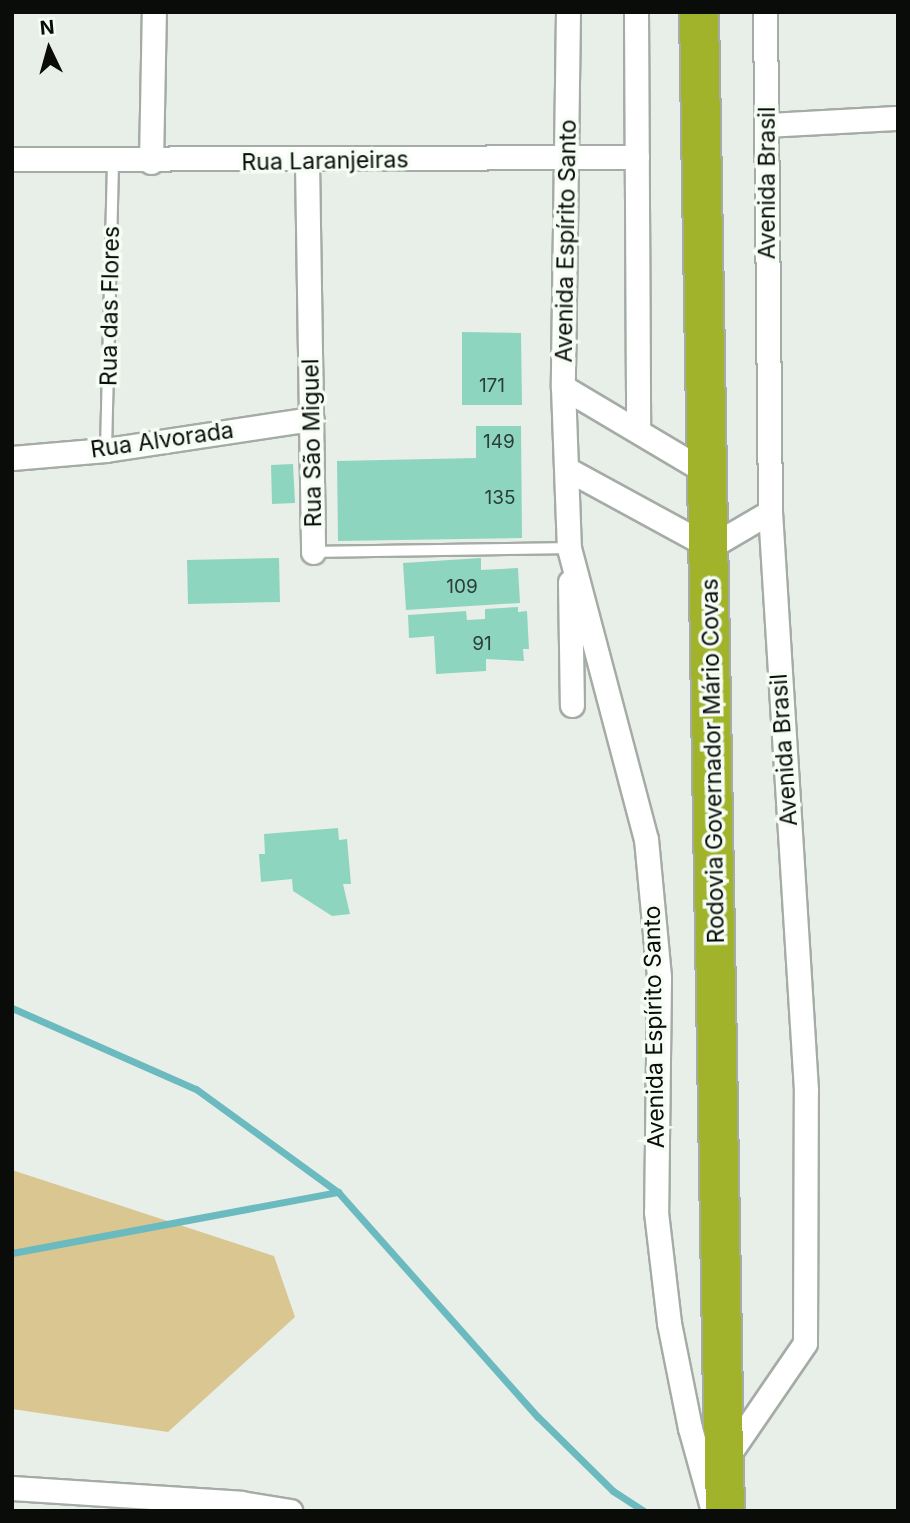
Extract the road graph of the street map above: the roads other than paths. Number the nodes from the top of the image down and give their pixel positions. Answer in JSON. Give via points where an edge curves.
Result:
{"nodes":[{"id":1,"x":154,"y":12,"type":"edge"},
{"id":2,"x":568,"y":12,"type":"edge"},
{"id":3,"x":636,"y":12,"type":"edge"},
{"id":4,"x":699,"y":12,"type":"edge"},
{"id":5,"x":765,"y":12,"type":"edge"},
{"id":6,"x":898,"y":118,"type":"edge"},
{"id":7,"x":767,"y":125,"type":"junction"},
{"id":8,"x":637,"y":157,"type":"junction"},
{"id":9,"x":567,"y":158,"type":"junction"},
{"id":10,"x":12,"y":159,"type":"edge"},
{"id":11,"x":113,"y":162,"type":"junction"},
{"id":12,"x":151,"y":162,"type":"junction"},
{"id":13,"x":307,"y":162,"type":"junction"},
{"id":14,"x":564,"y":387,"type":"junction"},
{"id":15,"x":312,"y":419,"type":"junction"},
{"id":16,"x":638,"y":429,"type":"junction"},
{"id":17,"x":106,"y":450,"type":"junction"},
{"id":18,"x":12,"y":458,"type":"edge"},
{"id":19,"x":567,"y":469,"type":"junction"},
{"id":20,"x":708,"y":473,"type":"junction"},
{"id":21,"x":770,"y":512,"type":"junction"},
{"id":22,"x":710,"y":547,"type":"junction"},
{"id":23,"x":569,"y":548,"type":"junction"},
{"id":24,"x":313,"y":552,"type":"joint"},
{"id":25,"x":572,"y":705,"type":"dead end"},
{"id":26,"x":724,"y":1462,"type":"junction"},
{"id":27,"x":12,"y":1488,"type":"edge"},
{"id":28,"x":290,"y":1511,"type":"edge"},
{"id":29,"x":713,"y":1511,"type":"edge"},
{"id":30,"x":725,"y":1511,"type":"edge"}],
"edges":[{"from":1,"to":12,"type":"street"},
{"from":2,"to":9,"type":"street","name":"Avenida Espírito Santo"},
{"from":3,"to":8,"type":"street"},
{"from":4,"to":20,"type":"highway","name":"Rodovia Governador Mário Covas"},
{"from":5,"to":7,"type":"street","name":"Avenida Brasil"},
{"from":6,"to":7,"type":"street"},
{"from":7,"to":21,"type":"street","name":"Avenida Brasil"},
{"from":8,"to":9,"type":"street","name":"Rua Laranjeiras"},
{"from":8,"to":16,"type":"street"},
{"from":9,"to":13,"type":"street","name":"Rua Laranjeiras"},
{"from":9,"to":14,"type":"street","name":"Avenida Espírito Santo"},
{"from":10,"to":11,"type":"street","name":"Rua Laranjeiras"},
{"from":11,"to":12,"type":"street","name":"Rua Laranjeiras"},
{"from":11,"to":17,"type":"lane","name":"Rua das Flores"},
{"from":12,"to":13,"type":"street","name":"Rua Laranjeiras"},
{"from":13,"to":15,"type":"street","name":"Rua São Miguel"},
{"from":14,"to":16,"type":"street"},
{"from":14,"to":19,"type":"street","name":"Avenida Espírito Santo"},
{"from":15,"to":17,"type":"street","name":"Rua Alvorada"},
{"from":15,"to":24,"type":"street","name":"Rua São Miguel"},
{"from":16,"to":20,"type":"street"},
{"from":17,"to":18,"type":"street","name":"Rua Alvorada"},
{"from":19,"to":22,"type":"street"},
{"from":19,"to":23,"type":"street","name":"Avenida Espírito Santo"},
{"from":20,"to":22,"type":"highway","name":"Rodovia Governador Mário Covas"},
{"from":21,"to":22,"type":"street"},
{"from":21,"to":26,"type":"street","name":"Avenida Brasil","via":[[806,1090],[805,1343]]},
{"from":22,"to":26,"type":"highway","name":"Rodovia Governador Mário Covas"},
{"from":23,"to":24,"type":"lane","name":"Rua São Miguel"},
{"from":23,"to":25,"type":"street","name":"Avenida Espírito Santo"},
{"from":23,"to":29,"type":"street","name":"Avenida Espírito Santo","via":[[646,839],[659,978],[656,1212],[669,1323]]},
{"from":26,"to":30,"type":"highway","name":"Rodovia Governador Mário Covas"},
{"from":27,"to":28,"type":"street","via":[[241,1503]]}]}
